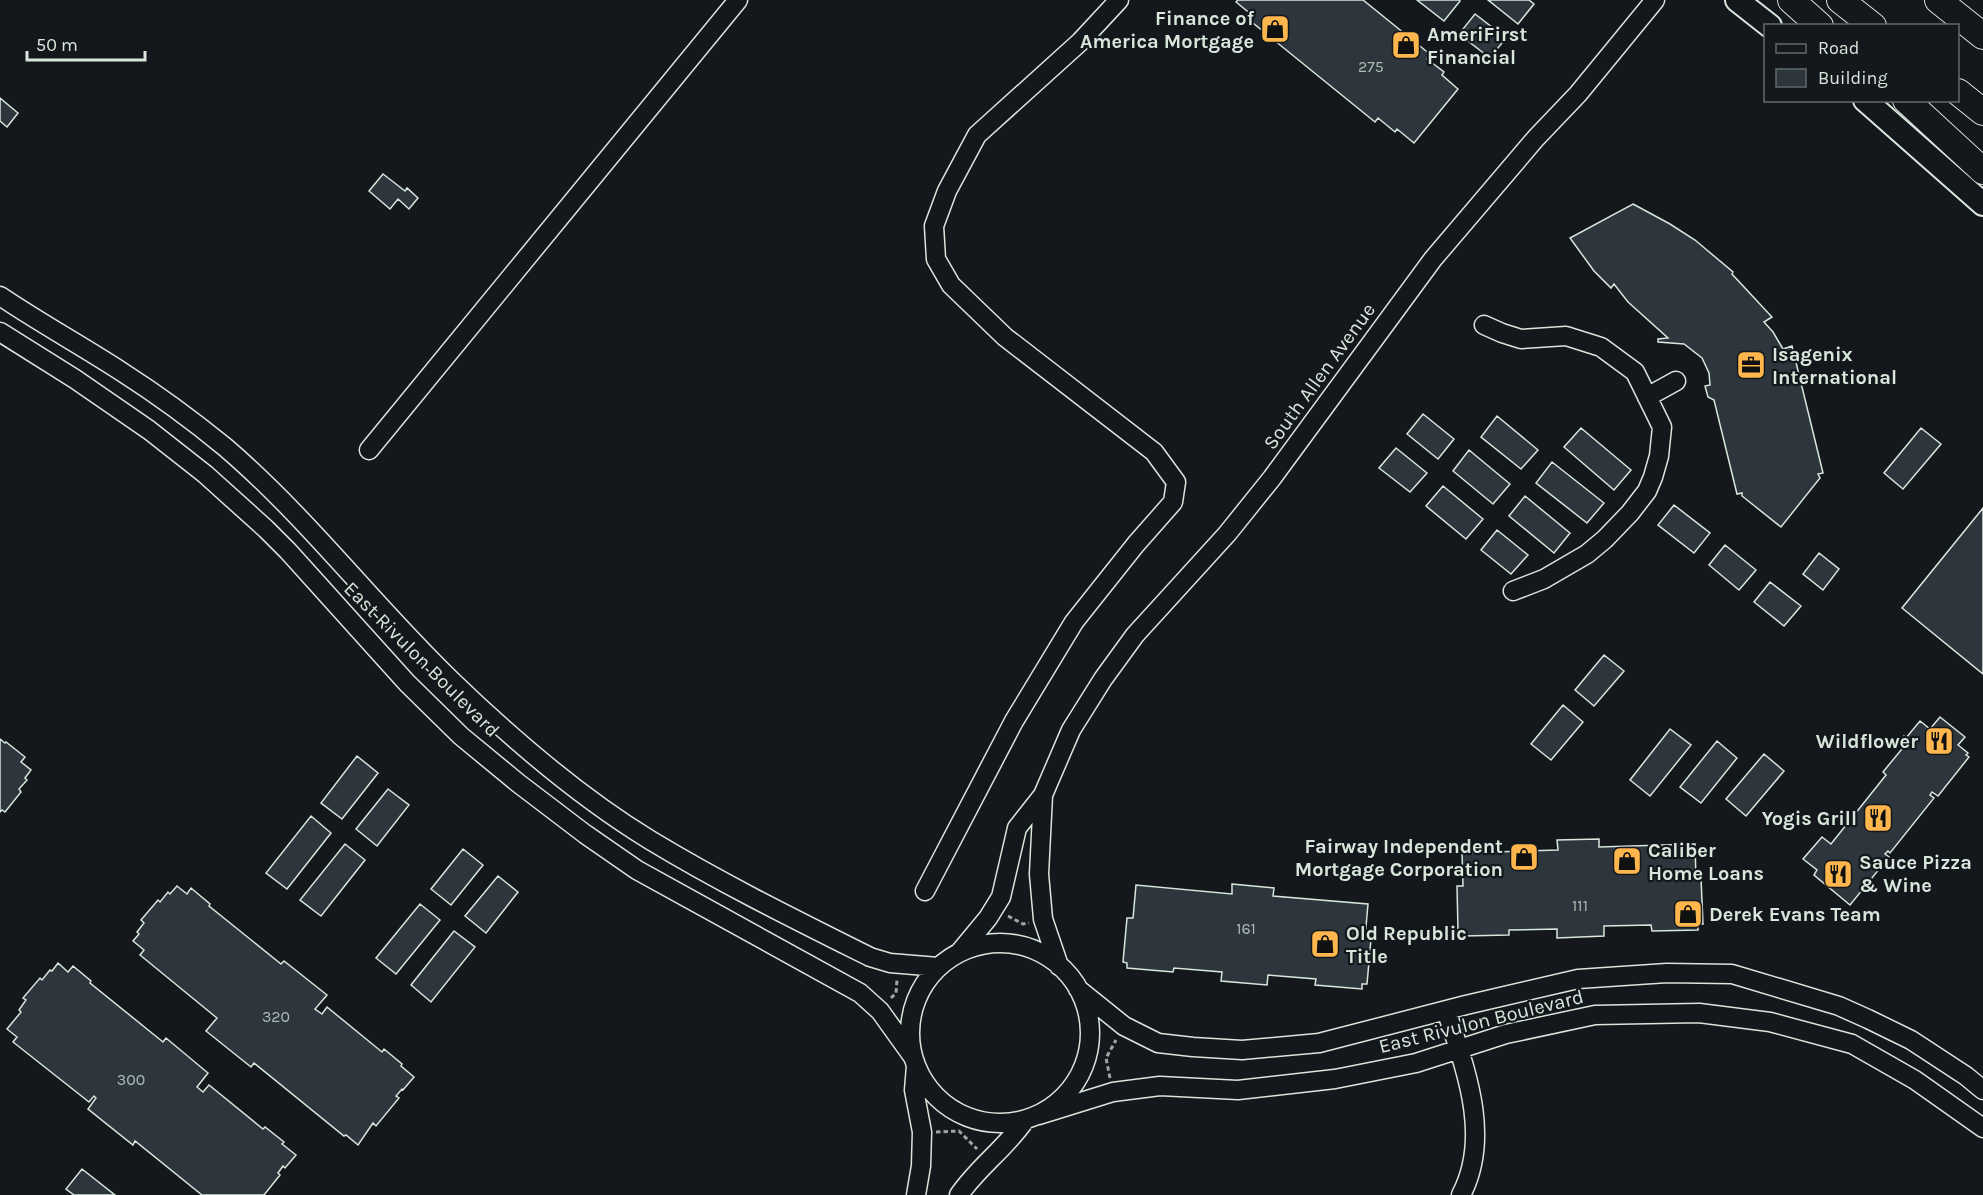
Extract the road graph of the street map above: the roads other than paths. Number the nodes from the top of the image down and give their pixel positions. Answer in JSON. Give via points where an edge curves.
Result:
{"nodes":[{"id":1,"x":738,"y":0,"type":"edge"},
{"id":2,"x":1119,"y":0,"type":"edge"},
{"id":3,"x":1655,"y":0,"type":"edge"},
{"id":4,"x":1737,"y":0,"type":"edge"},
{"id":5,"x":1791,"y":0,"type":"edge"},
{"id":6,"x":1840,"y":0,"type":"edge"},
{"id":7,"x":1938,"y":0,"type":"edge"},
{"id":8,"x":1767,"y":24,"type":"edge"},
{"id":9,"x":1818,"y":24,"type":"edge"},
{"id":10,"x":1870,"y":24,"type":"edge"},
{"id":11,"x":1983,"y":36,"type":"edge"},
{"id":12,"x":1959,"y":93,"type":"edge"},
{"id":13,"x":1866,"y":102,"type":"edge"},
{"id":14,"x":1908,"y":102,"type":"edge"},
{"id":15,"x":1983,"y":112,"type":"edge"},
{"id":16,"x":1983,"y":171,"type":"edge"},
{"id":17,"x":1983,"y":204,"type":"edge"},
{"id":18,"x":0,"y":296,"type":"edge"},
{"id":19,"x":1484,"y":325,"type":"dead end"},
{"id":20,"x":0,"y":332,"type":"edge"},
{"id":21,"x":1676,"y":381,"type":"dead end"},
{"id":22,"x":1647,"y":397,"type":"junction"},
{"id":23,"x":369,"y":450,"type":"dead end"},
{"id":24,"x":310,"y":531,"type":"junction"},
{"id":25,"x":288,"y":551,"type":"junction"},
{"id":26,"x":1513,"y":591,"type":"dead end"},
{"id":27,"x":1043,"y":795,"type":"junction"},
{"id":28,"x":628,"y":826,"type":"junction"},
{"id":29,"x":610,"y":851,"type":"junction"},
{"id":30,"x":925,"y":891,"type":"dead end"},
{"id":31,"x":959,"y":953,"type":"junction"},
{"id":32,"x":1059,"y":966,"type":"junction"},
{"id":33,"x":938,"y":967,"type":"junction"},
{"id":34,"x":1078,"y":989,"type":"junction"},
{"id":35,"x":1446,"y":1010,"type":"junction"},
{"id":36,"x":1459,"y":1050,"type":"junction"},
{"id":37,"x":914,"y":1062,"type":"junction"},
{"id":38,"x":1983,"y":1090,"type":"edge"},
{"id":39,"x":1032,"y":1117,"type":"junction"},
{"id":40,"x":1983,"y":1128,"type":"edge"},
{"id":41,"x":916,"y":1195,"type":"edge"},
{"id":42,"x":959,"y":1195,"type":"edge"},
{"id":43,"x":1461,"y":1195,"type":"edge"}],
"edges":[{"from":1,"to":23,"type":"street"},
{"from":2,"to":30,"type":"street","via":[[1080,42],[977,135],[947,191],[934,226],[936,259],[951,285],[1005,338],[1154,452],[1176,482],[1173,502],[1074,622],[1014,721]]},
{"from":3,"to":27,"type":"street","name":"South Allen Avenue","via":[[1433,259],[1272,478],[1135,635],[1071,730]]},
{"from":4,"to":8,"type":"main road"},
{"from":5,"to":9,"type":"highway"},
{"from":6,"to":10,"type":"highway"},
{"from":7,"to":11,"type":"highway"},
{"from":12,"to":15,"type":"highway"},
{"from":13,"to":17,"type":"main road"},
{"from":14,"to":16,"type":"highway"},
{"from":18,"to":24,"type":"street","name":"East Rivulon Boulevard","via":[[181,411],[227,449]]},
{"from":19,"to":22,"type":"street","via":[[1521,339],[1566,336],[1601,347],[1635,372]]},
{"from":20,"to":25,"type":"street","name":"East Rivulon Boulevard","via":[[149,430],[205,474]]},
{"from":21,"to":22,"type":"street"},
{"from":22,"to":26,"type":"street","via":[[1662,427],[1659,456],[1647,490],[1630,513],[1587,554],[1544,579]]},
{"from":24,"to":25,"type":"street"},
{"from":24,"to":28,"type":"street","name":"East Rivulon Boulevard","via":[[485,712],[541,761]]},
{"from":25,"to":29,"type":"street","name":"East Rivulon Boulevard","via":[[407,683],[461,736]]},
{"from":27,"to":31,"type":"street","name":"South Allen Avenue","via":[[1017,828],[1000,897]]},
{"from":27,"to":32,"type":"street","name":"South Allen Avenue","via":[[1039,874],[1043,920]]},
{"from":28,"to":29,"type":"street"},
{"from":28,"to":33,"type":"street","name":"East Rivulon Boulevard","via":[[712,876],[870,957],[890,963]]},
{"from":29,"to":37,"type":"street","name":"East Rivulon Boulevard","via":[[637,870],[860,993],[880,1011]]},
{"from":31,"to":32,"type":"street","via":[[984,945],[1011,944],[1037,952]]},
{"from":31,"to":33,"type":"street"},
{"from":32,"to":34,"type":"street"},
{"from":33,"to":37,"type":"street","via":[[923,986],[913,1009],[909,1034]]},
{"from":34,"to":35,"type":"street","name":"East Rivulon Boulevard","via":[[1124,1026],[1158,1043],[1242,1050],[1319,1043]]},
{"from":34,"to":39,"type":"street","via":[[1088,1017],[1089,1046],[1081,1074],[1064,1098]]},
{"from":35,"to":36,"type":"street"},
{"from":35,"to":38,"type":"street","name":"East Rivulon Boulevard","via":[[1578,979],[1667,973],[1732,974],[1839,1006],[1868,1019],[1911,1040]]},
{"from":36,"to":39,"type":"street","name":"East Rivulon Boulevard","via":[[1335,1079],[1238,1090],[1160,1086],[1113,1092]]},
{"from":36,"to":40,"type":"street","name":"East Rivulon Boulevard","via":[[1506,1034],[1595,1015],[1699,1013],[1770,1022],[1852,1044],[1916,1080]]},
{"from":36,"to":43,"type":"street","via":[[1476,1133],[1470,1171]]},
{"from":37,"to":39,"type":"street","via":[[925,1084],[945,1105],[970,1118],[997,1124]]},
{"from":37,"to":41,"type":"street","via":[[914,1090],[922,1132]]},
{"from":39,"to":42,"type":"street"}]}
